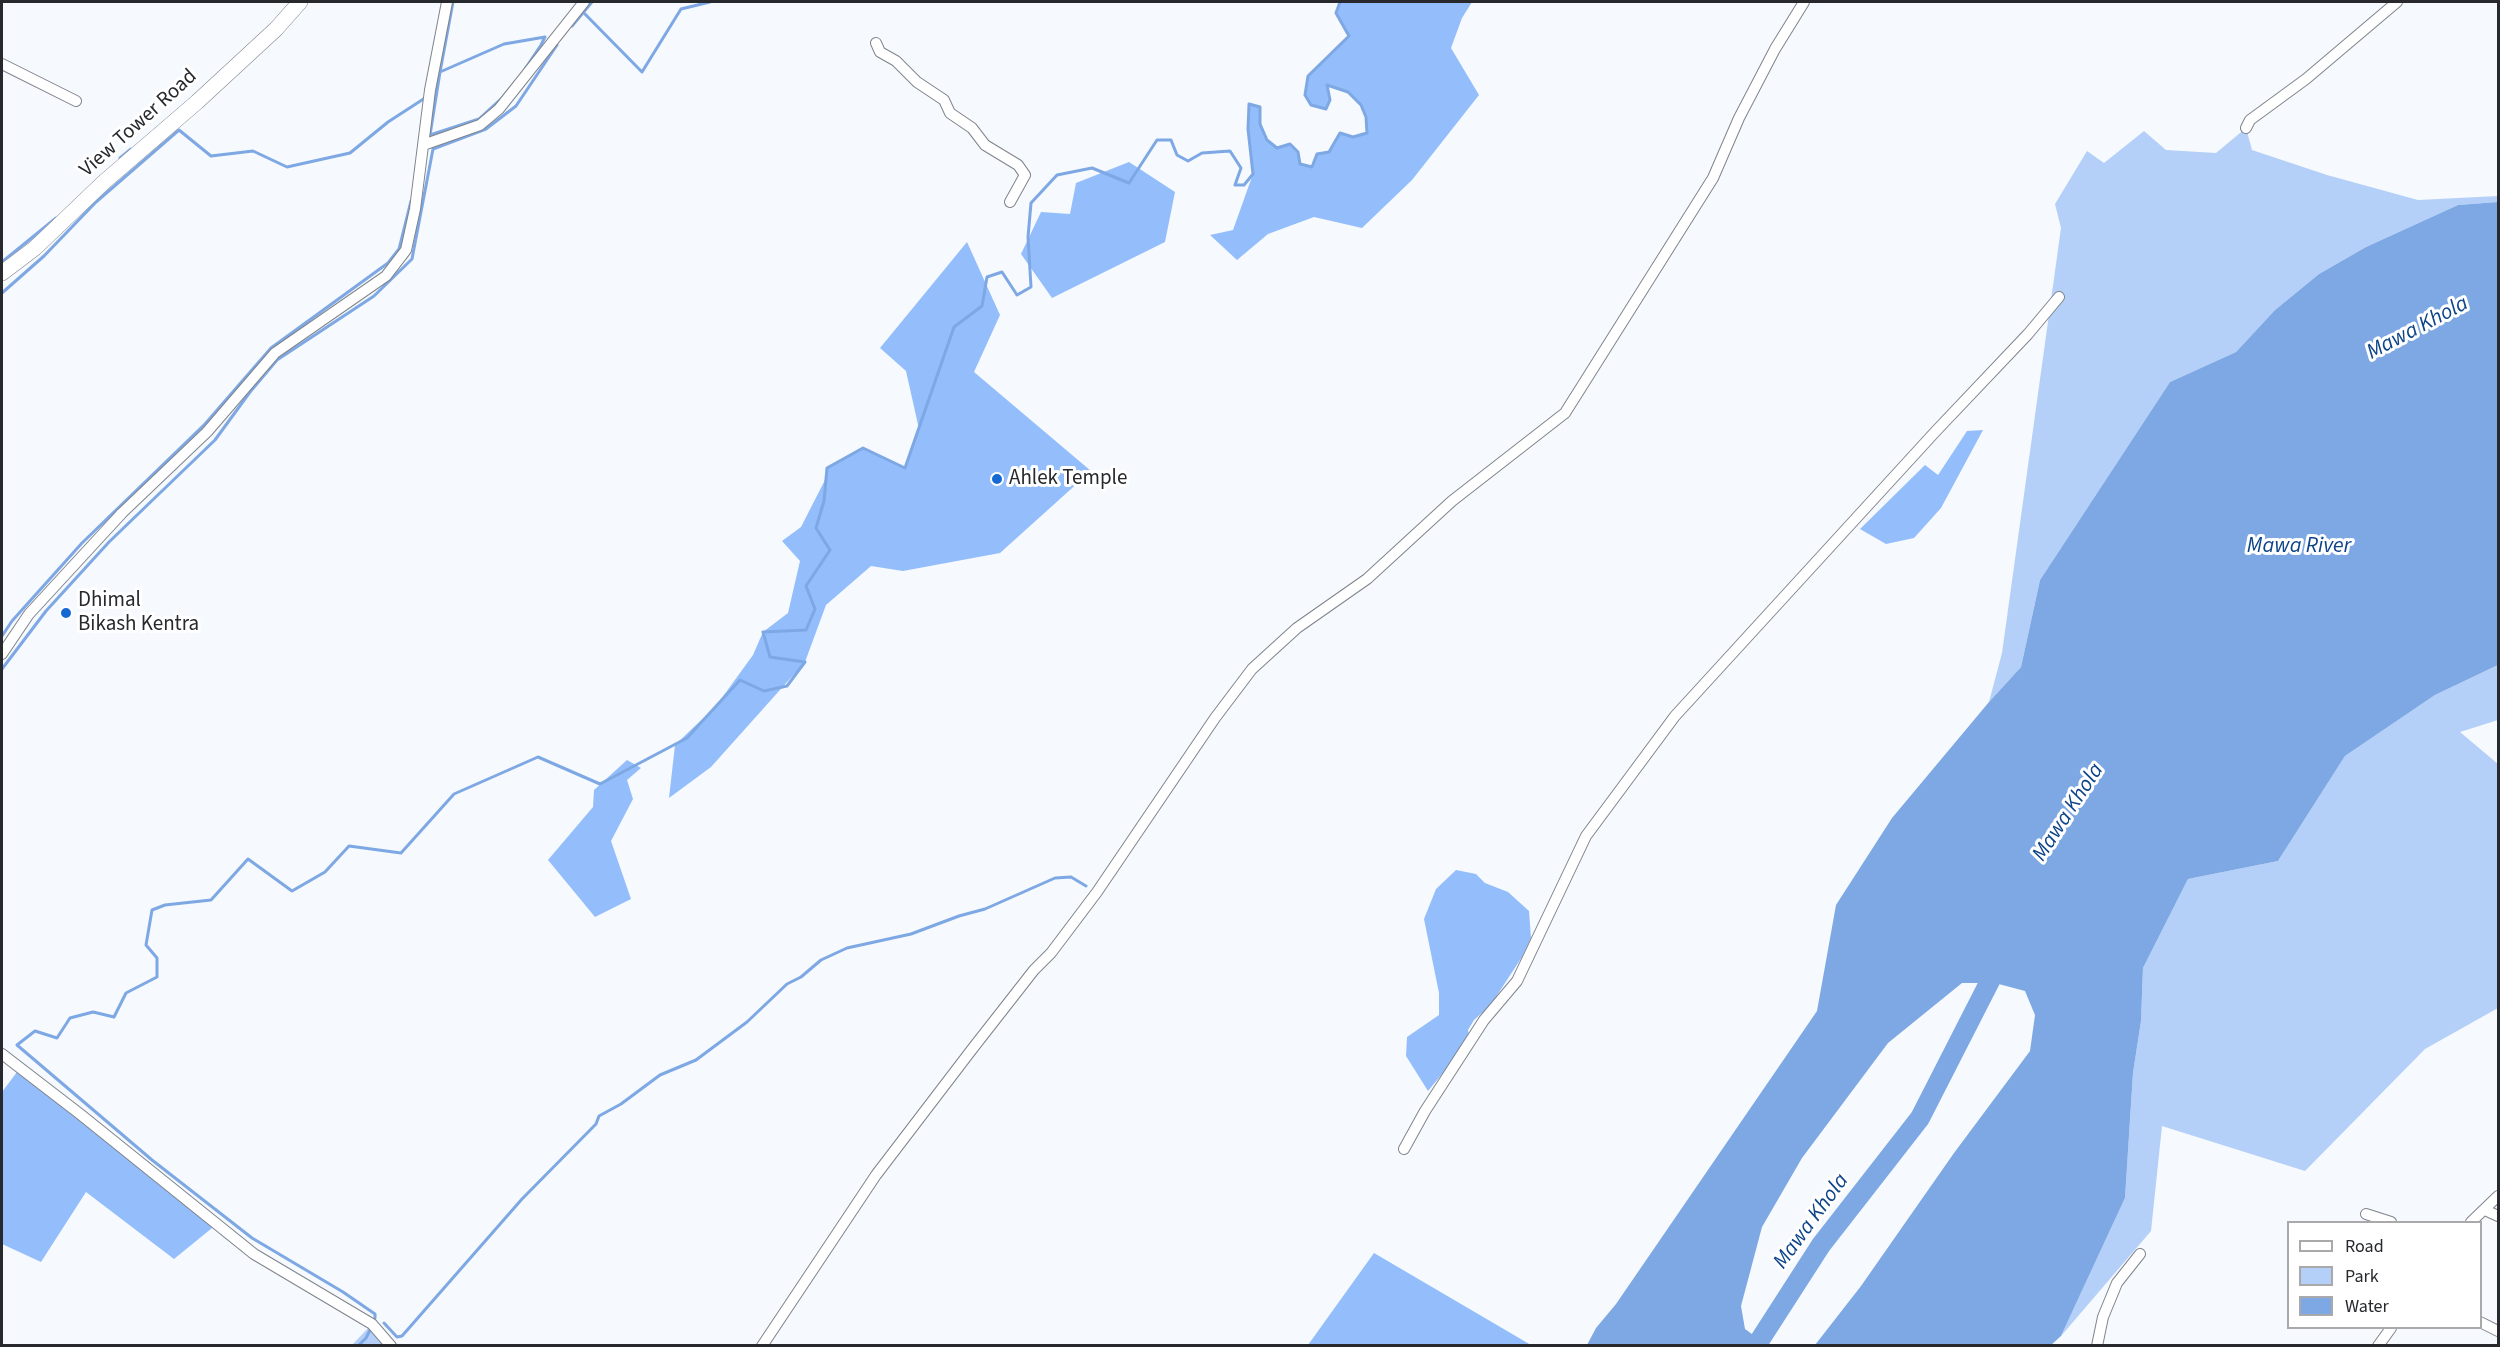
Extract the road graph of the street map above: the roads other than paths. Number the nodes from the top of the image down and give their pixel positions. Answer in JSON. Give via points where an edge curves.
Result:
{"nodes":[{"id":1,"x":300,"y":2,"type":"edge"},
{"id":2,"x":447,"y":2,"type":"edge"},
{"id":3,"x":584,"y":2,"type":"edge"},
{"id":4,"x":1804,"y":2,"type":"edge"},
{"id":5,"x":2397,"y":2,"type":"edge"},
{"id":6,"x":876,"y":44,"type":"dead end"},
{"id":7,"x":2,"y":64,"type":"edge"},
{"id":8,"x":76,"y":101,"type":"dead end"},
{"id":9,"x":2246,"y":128,"type":"dead end"},
{"id":10,"x":423,"y":145,"type":"junction"},
{"id":11,"x":1010,"y":202,"type":"dead end"},
{"id":12,"x":2,"y":273,"type":"edge"},
{"id":13,"x":2059,"y":297,"type":"dead end"},
{"id":14,"x":2,"y":654,"type":"edge"},
{"id":15,"x":2,"y":1054,"type":"edge"},
{"id":16,"x":1404,"y":1149,"type":"dead end"},
{"id":17,"x":2499,"y":1196,"type":"edge"},
{"id":18,"x":2485,"y":1210,"type":"junction"},
{"id":19,"x":2366,"y":1214,"type":"dead end"},
{"id":20,"x":2499,"y":1216,"type":"edge"},
{"id":21,"x":2388,"y":1221,"type":"edge"},
{"id":22,"x":2472,"y":1221,"type":"edge"},
{"id":23,"x":2140,"y":1254,"type":"dead end"},
{"id":24,"x":2482,"y":1322,"type":"edge"},
{"id":25,"x":2390,"y":1329,"type":"edge"},
{"id":26,"x":2499,"y":1331,"type":"edge"},
{"id":27,"x":391,"y":1346,"type":"edge"},
{"id":28,"x":762,"y":1346,"type":"edge"},
{"id":29,"x":2097,"y":1346,"type":"edge"},
{"id":30,"x":2378,"y":1346,"type":"edge"}],
"edges":[{"from":1,"to":12,"type":"street","name":"View Tower Road","via":[[197,102]]},
{"from":2,"to":10,"type":"street"},
{"from":3,"to":10,"type":"street","via":[[499,109],[480,125]]},
{"from":4,"to":28,"type":"street","via":[[1739,118],[1713,178],[1565,413],[1452,501],[1367,579],[1298,628],[1252,669],[1097,892],[876,1175]]},
{"from":5,"to":9,"type":"street","via":[[2306,79],[2250,120]]},
{"from":6,"to":11,"type":"street","via":[[880,52],[944,100],[950,113],[972,128],[985,145],[1018,165],[1025,176]]},
{"from":7,"to":8,"type":"street"},
{"from":10,"to":14,"type":"street","via":[[406,250],[386,276],[275,353],[207,432],[122,513],[29,614]]},
{"from":13,"to":16,"type":"street","via":[[1675,716],[1586,836],[1517,981],[1484,1020]]},
{"from":15,"to":27,"type":"street","via":[[254,1254],[372,1324]]},
{"from":17,"to":18,"type":"street"},
{"from":18,"to":20,"type":"street"},
{"from":18,"to":22,"type":"street"},
{"from":19,"to":21,"type":"street"},
{"from":23,"to":29,"type":"street","via":[[2117,1283],[2103,1317]]},
{"from":24,"to":26,"type":"street"},
{"from":25,"to":30,"type":"street"}]}
